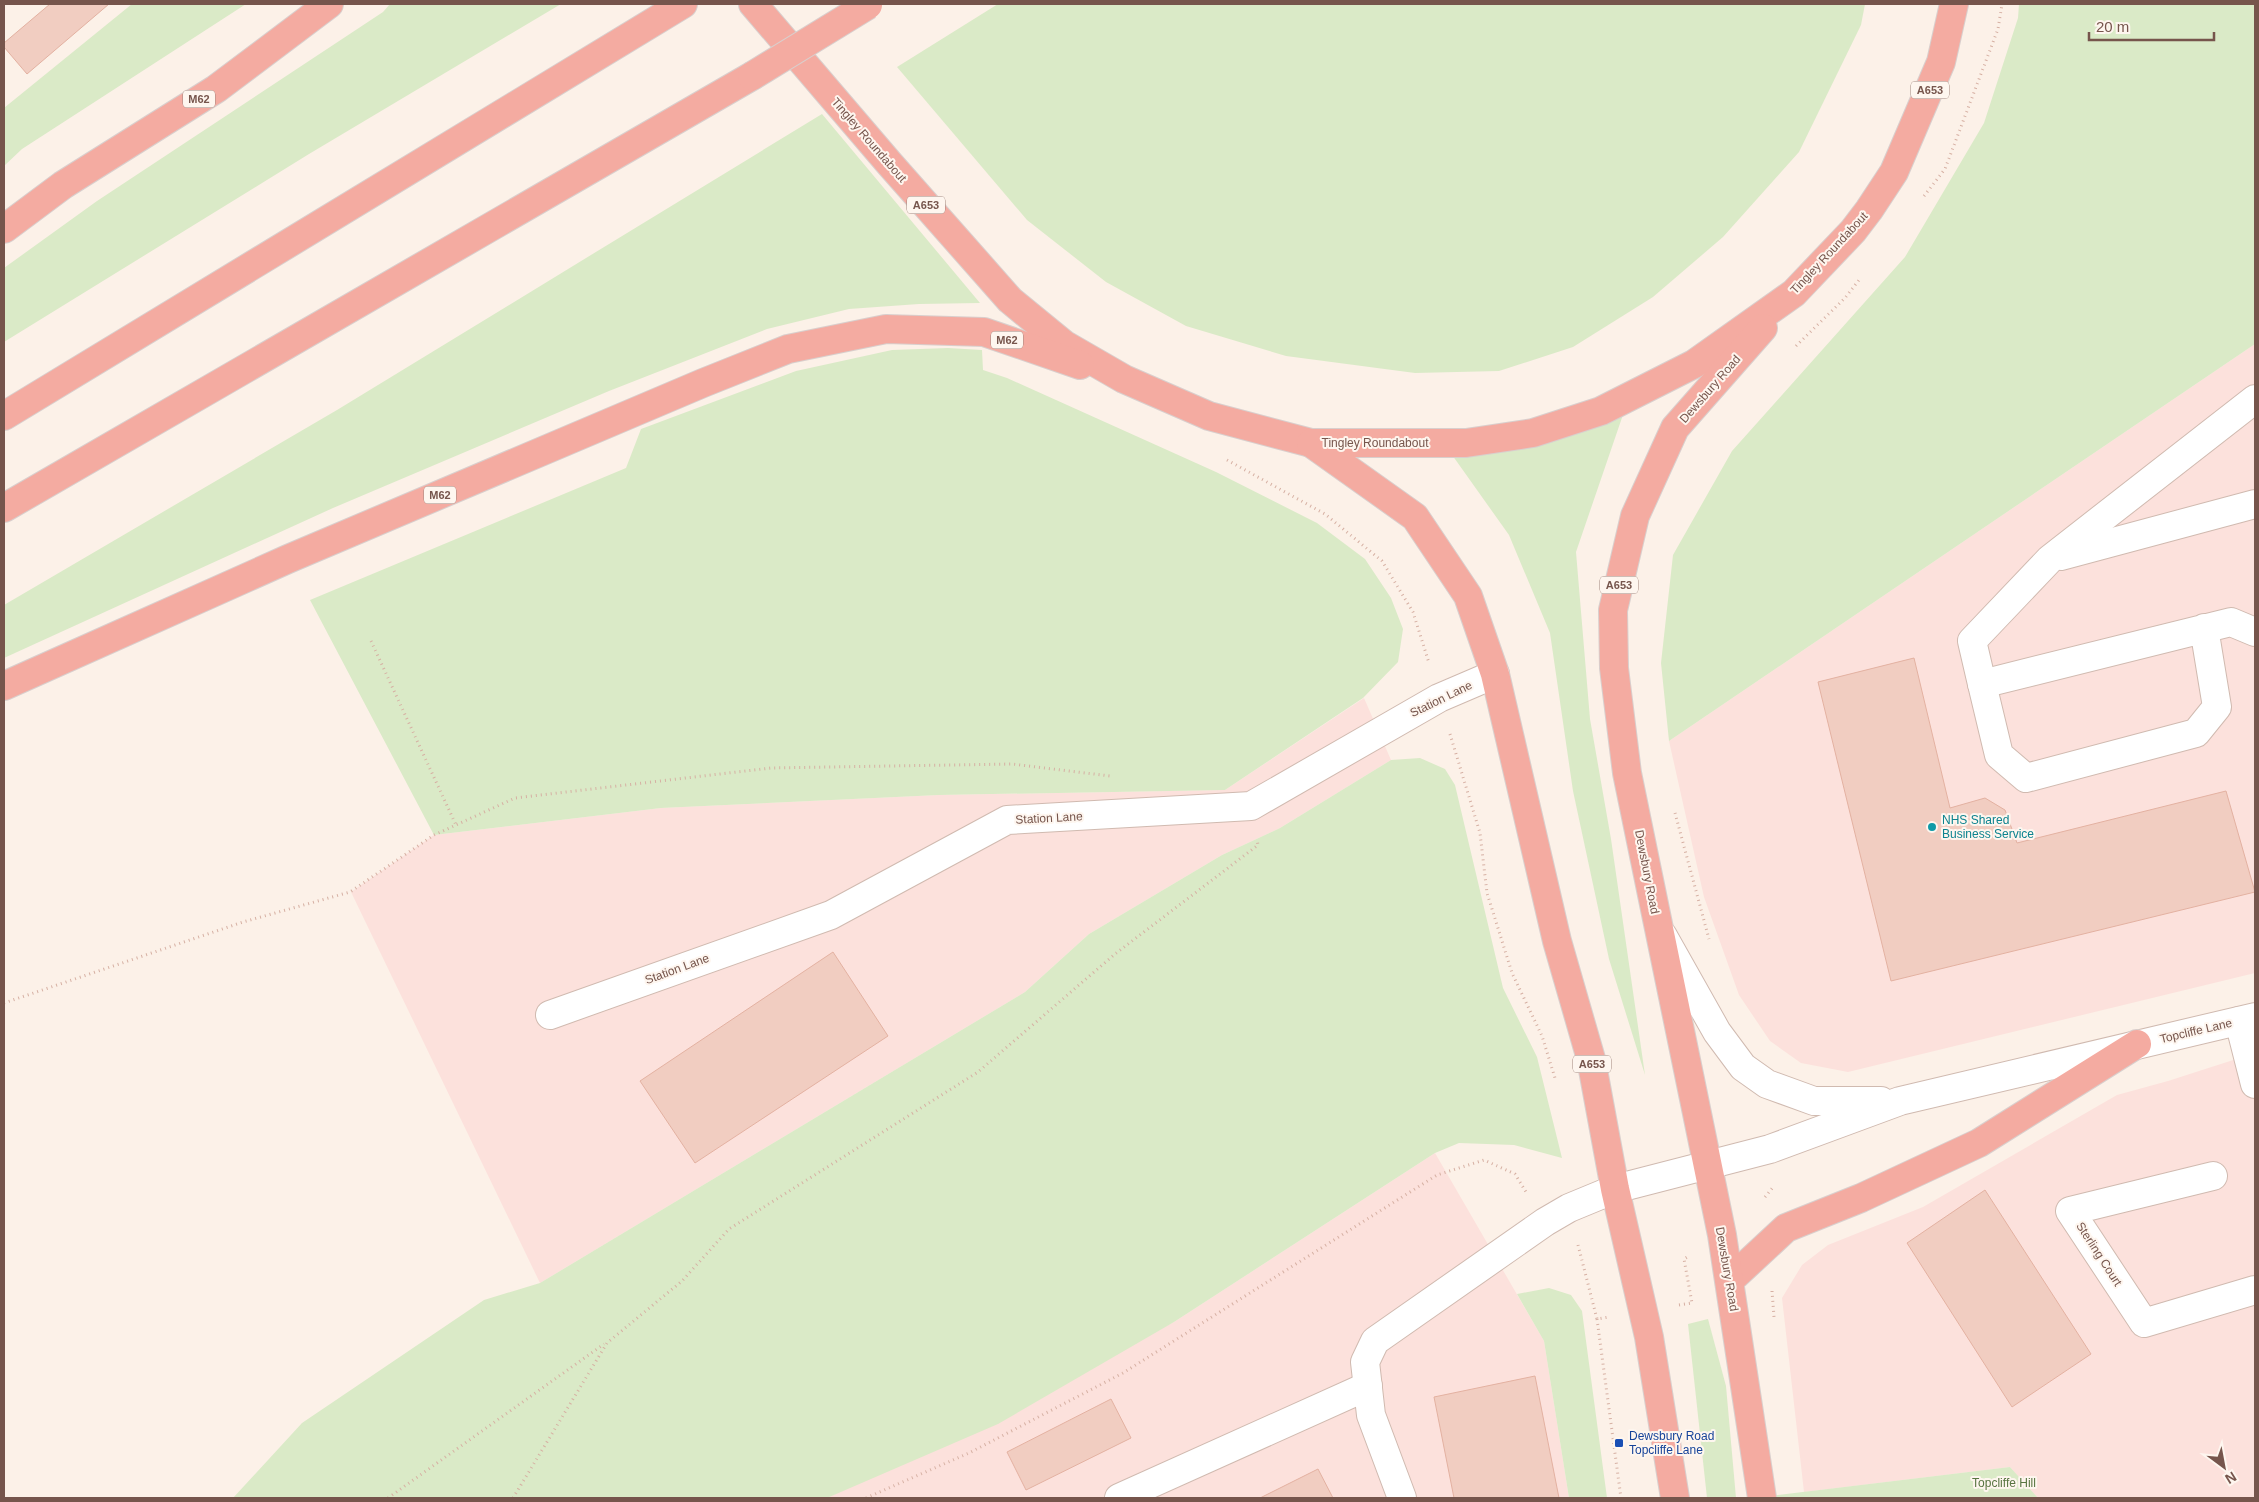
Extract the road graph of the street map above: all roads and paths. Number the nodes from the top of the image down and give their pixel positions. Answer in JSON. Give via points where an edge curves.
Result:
{"nodes":[{"id":1,"x":329,"y":4,"type":"edge"},
{"id":2,"x":683,"y":4,"type":"edge"},
{"id":3,"x":754,"y":4,"type":"edge"},
{"id":4,"x":869,"y":4,"type":"edge"},
{"id":5,"x":1954,"y":4,"type":"edge"},
{"id":6,"x":4,"y":229,"type":"edge"},
{"id":7,"x":1794,"y":293,"type":"junction"},
{"id":8,"x":1124,"y":379,"type":"junction"},
{"id":9,"x":2255,"y":398,"type":"edge"},
{"id":10,"x":4,"y":416,"type":"edge"},
{"id":11,"x":1311,"y":443,"type":"junction"},
{"id":12,"x":2255,"y":504,"type":"edge"},
{"id":13,"x":4,"y":508,"type":"edge"},
{"id":14,"x":2050,"y":559,"type":"junction"},
{"id":15,"x":2204,"y":628,"type":"junction"},
{"id":16,"x":2255,"y":632,"type":"edge"},
{"id":17,"x":371,"y":642,"type":"dead end"},
{"id":18,"x":1495,"y":674,"type":"junction"},
{"id":19,"x":1982,"y":684,"type":"junction"},
{"id":20,"x":4,"y":686,"type":"edge"},
{"id":21,"x":1118,"y":777,"type":"dead end"},
{"id":22,"x":1251,"y":806,"type":"junction"},
{"id":23,"x":456,"y":825,"type":"junction"},
{"id":24,"x":1658,"y":926,"type":"junction"},
{"id":25,"x":4,"y":1003,"type":"edge"},
{"id":26,"x":550,"y":1015,"type":"dead end"},
{"id":27,"x":2247,"y":1019,"type":"edge"},
{"id":28,"x":2138,"y":1044,"type":"junction"},
{"id":29,"x":2255,"y":1084,"type":"edge"},
{"id":30,"x":1900,"y":1100,"type":"junction"},
{"id":31,"x":1707,"y":1166,"type":"junction"},
{"id":32,"x":2213,"y":1176,"type":"dead end"},
{"id":33,"x":1615,"y":1189,"type":"junction"},
{"id":34,"x":1545,"y":1222,"type":"junction"},
{"id":35,"x":1730,"y":1280,"type":"junction"},
{"id":36,"x":1776,"y":1284,"type":"dead end"},
{"id":37,"x":2255,"y":1290,"type":"edge"},
{"id":38,"x":1597,"y":1319,"type":"dead end"},
{"id":39,"x":1774,"y":1322,"type":"dead end"},
{"id":40,"x":606,"y":1343,"type":"junction"},
{"id":41,"x":1368,"y":1386,"type":"junction"},
{"id":42,"x":1129,"y":1496,"type":"edge"},
{"id":43,"x":388,"y":1498,"type":"edge"},
{"id":44,"x":513,"y":1498,"type":"edge"},
{"id":45,"x":866,"y":1498,"type":"edge"},
{"id":46,"x":1402,"y":1498,"type":"edge"},
{"id":47,"x":1621,"y":1498,"type":"edge"},
{"id":48,"x":1675,"y":1498,"type":"edge"},
{"id":49,"x":1762,"y":1498,"type":"edge"}],
"edges":[{"from":1,"to":6,"type":"highway","number":"M62","via":[[216,89],[63,185]]},
{"from":2,"to":10,"type":"highway"},
{"from":3,"to":8,"type":"highway","name":"Tingley Roundabout","number":"A653","via":[[889,164],[1010,300],[1065,345]]},
{"from":4,"to":13,"type":"highway","bridge":true,"via":[[752,76]]},
{"from":5,"to":7,"type":"highway","name":"Tingley Roundabout","number":"A653","via":[[1941,62],[1894,172],[1853,231]]},
{"from":7,"to":11,"type":"highway","name":"Tingley Roundabout","number":"A653","via":[[1694,364],[1601,411],[1533,433],[1466,443]]},
{"from":7,"to":24,"type":"highway","name":"Dewsbury Road","number":"A653","via":[[1676,428],[1635,516],[1613,610],[1614,668],[1627,773]]},
{"from":8,"to":11,"type":"highway","name":"Tingley Roundabout","number":"A653","via":[[1209,416]]},
{"from":8,"to":20,"type":"highway","number":"M62","via":[[984,332],[886,329],[788,349],[288,559]]},
{"from":9,"to":14,"type":"street"},
{"from":11,"to":18,"type":"highway","number":"A653","via":[[1415,517],[1468,596]]},
{"from":12,"to":14,"type":"street"},
{"from":14,"to":19,"type":"street","via":[[1972,641]]},
{"from":15,"to":16,"type":"street","via":[[2231,622]]},
{"from":15,"to":19,"type":"street"},
{"from":15,"to":19,"type":"street","via":[[2217,707],[2196,733],[2026,778],[1999,755]]},
{"from":17,"to":23,"type":"path"},
{"from":18,"to":22,"type":"street","name":"Station Lane","via":[[1439,698]]},
{"from":18,"to":33,"type":"highway","number":"A653","via":[[1557,941],[1591,1059]]},
{"from":21,"to":23,"type":"path","via":[[1012,764],[771,768],[515,798]]},
{"from":22,"to":26,"type":"street","name":"Station Lane","via":[[1008,820],[831,915]]},
{"from":22,"to":40,"type":"path","via":[[1258,845],[1115,954],[978,1072],[729,1229],[682,1280]]},
{"from":23,"to":25,"type":"path","via":[[434,835],[350,892],[243,922]]},
{"from":24,"to":30,"type":"street","via":[[1717,1032],[1743,1067],[1767,1084],[1814,1102]]},
{"from":24,"to":31,"type":"highway","name":"Dewsbury Road","number":"A653"},
{"from":27,"to":28,"type":"street","name":"Topcliffe Lane"},
{"from":27,"to":29,"type":"street"},
{"from":28,"to":30,"type":"street","name":"Topcliffe Lane"},
{"from":28,"to":35,"type":"highway","via":[[1979,1143],[1861,1198],[1786,1228]]},
{"from":30,"to":31,"type":"street","via":[[1778,1147]]},
{"from":31,"to":33,"type":"street"},
{"from":31,"to":35,"type":"highway","name":"Dewsbury Road","number":"A653"},
{"from":32,"to":37,"type":"street","name":"Sterling Court","via":[[2070,1211],[2144,1323]]},
{"from":33,"to":34,"type":"street"},
{"from":33,"to":48,"type":"highway","number":"A653","via":[[1648,1336]]},
{"from":34,"to":41,"type":"street","via":[[1375,1341],[1365,1362]]},
{"from":34,"to":45,"type":"path","via":[[1515,1174],[1484,1160],[1437,1175],[1123,1373],[970,1453]]},
{"from":35,"to":49,"type":"highway","name":"Dewsbury Road","number":"A653"},
{"from":36,"to":39,"type":"path","via":[[1771,1293]]},
{"from":38,"to":47,"type":"path"},
{"from":40,"to":43,"type":"path"},
{"from":40,"to":44,"type":"path"},
{"from":41,"to":42,"type":"street"},
{"from":41,"to":46,"type":"street","via":[[1371,1415]]}]}
